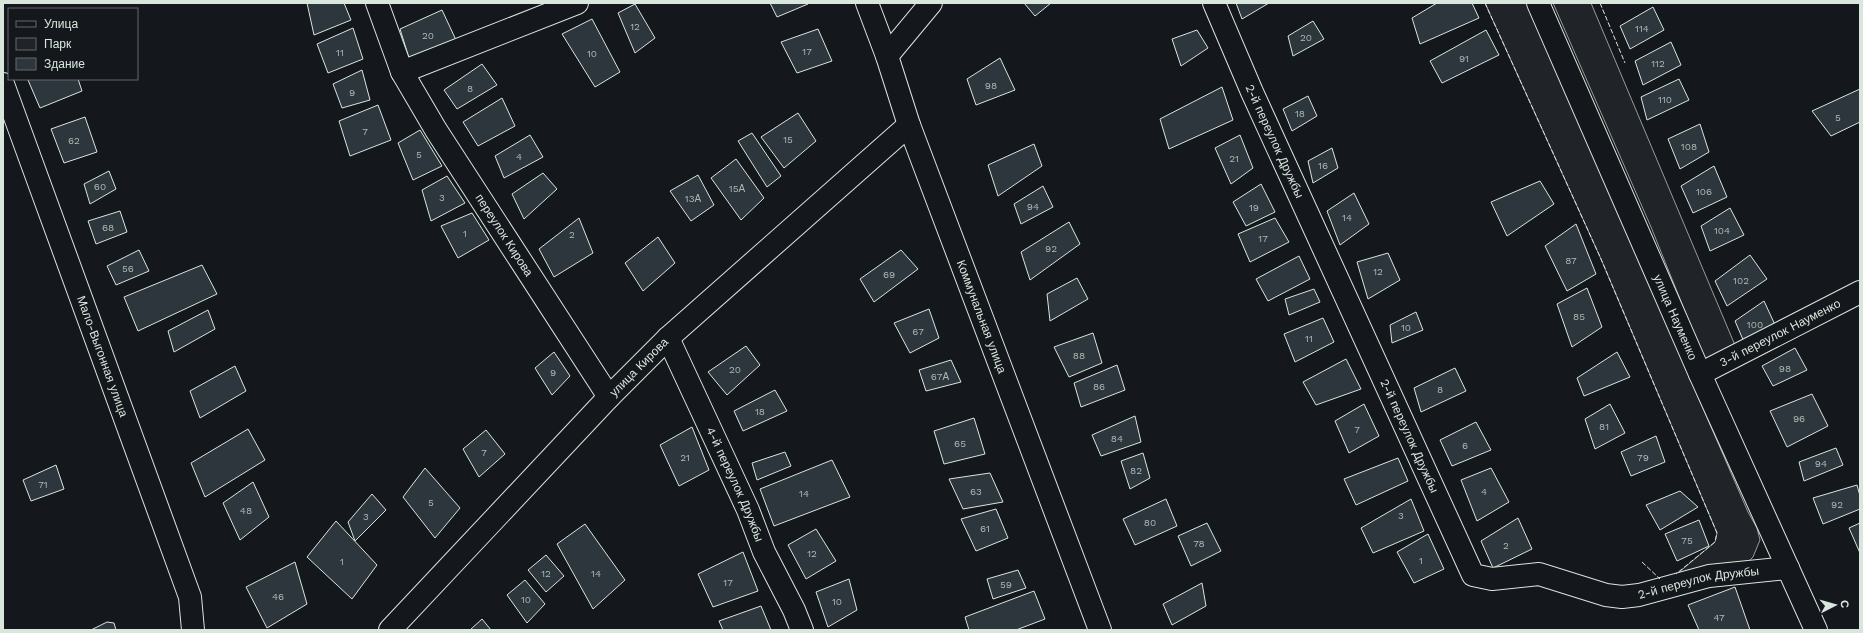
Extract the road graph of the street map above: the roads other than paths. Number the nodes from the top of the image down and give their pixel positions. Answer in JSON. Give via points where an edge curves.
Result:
{"nodes":[{"id":1,"x":377,"y":3,"type":"edge"},
{"id":2,"x":577,"y":3,"type":"edge"},
{"id":3,"x":867,"y":3,"type":"edge"},
{"id":4,"x":931,"y":3,"type":"edge"},
{"id":5,"x":1214,"y":3,"type":"edge"},
{"id":6,"x":1538,"y":3,"type":"edge"},
{"id":7,"x":887,"y":56,"type":"junction"},
{"id":8,"x":402,"y":72,"type":"junction"},
{"id":9,"x":3,"y":84,"type":"edge"},
{"id":10,"x":910,"y":125,"type":"junction"},
{"id":11,"x":1860,"y":292,"type":"edge"},
{"id":12,"x":668,"y":338,"type":"junction"},
{"id":13,"x":1700,"y":374,"type":"junction"},
{"id":14,"x":609,"y":397,"type":"junction"},
{"id":15,"x":1788,"y":568,"type":"junction"},
{"id":16,"x":193,"y":630,"type":"edge"},
{"id":17,"x":390,"y":630,"type":"edge"},
{"id":18,"x":802,"y":630,"type":"edge"},
{"id":19,"x":1100,"y":630,"type":"edge"},
{"id":20,"x":1816,"y":630,"type":"edge"}],
"edges":[{"from":1,"to":8,"type":"street","name":"переулок Кирова"},
{"from":2,"to":8,"type":"street"},
{"from":3,"to":7,"type":"street","name":"Коммунальная улица"},
{"from":4,"to":7,"type":"street"},
{"from":5,"to":15,"type":"street","name":"2-й переулок Дружбы","via":[[1473,575],[1492,579],[1539,574],[1606,595],[1622,597],[1639,595],[1709,576]]},
{"from":6,"to":13,"type":"street","name":"улица Науменко"},
{"from":7,"to":10,"type":"street","name":"Коммунальная улица"},
{"from":8,"to":14,"type":"street","name":"переулок Кирова","via":[[436,130]]},
{"from":9,"to":16,"type":"street","name":"Мало-Выгонная улица","via":[[190,597]]},
{"from":10,"to":12,"type":"street","name":"улица Кирова"},
{"from":10,"to":19,"type":"street","name":"Коммунальная улица"},
{"from":11,"to":13,"type":"street","name":"3-й переулок Науменко"},
{"from":12,"to":14,"type":"street","name":"улица Кирова"},
{"from":12,"to":18,"type":"street","name":"4-й переулок Дружбы","via":[[748,510],[764,552]]},
{"from":13,"to":15,"type":"street","name":"улица Науменко"},
{"from":14,"to":17,"type":"street","name":"улица Кирова"},
{"from":15,"to":20,"type":"street","name":"улица Науменко"}]}
